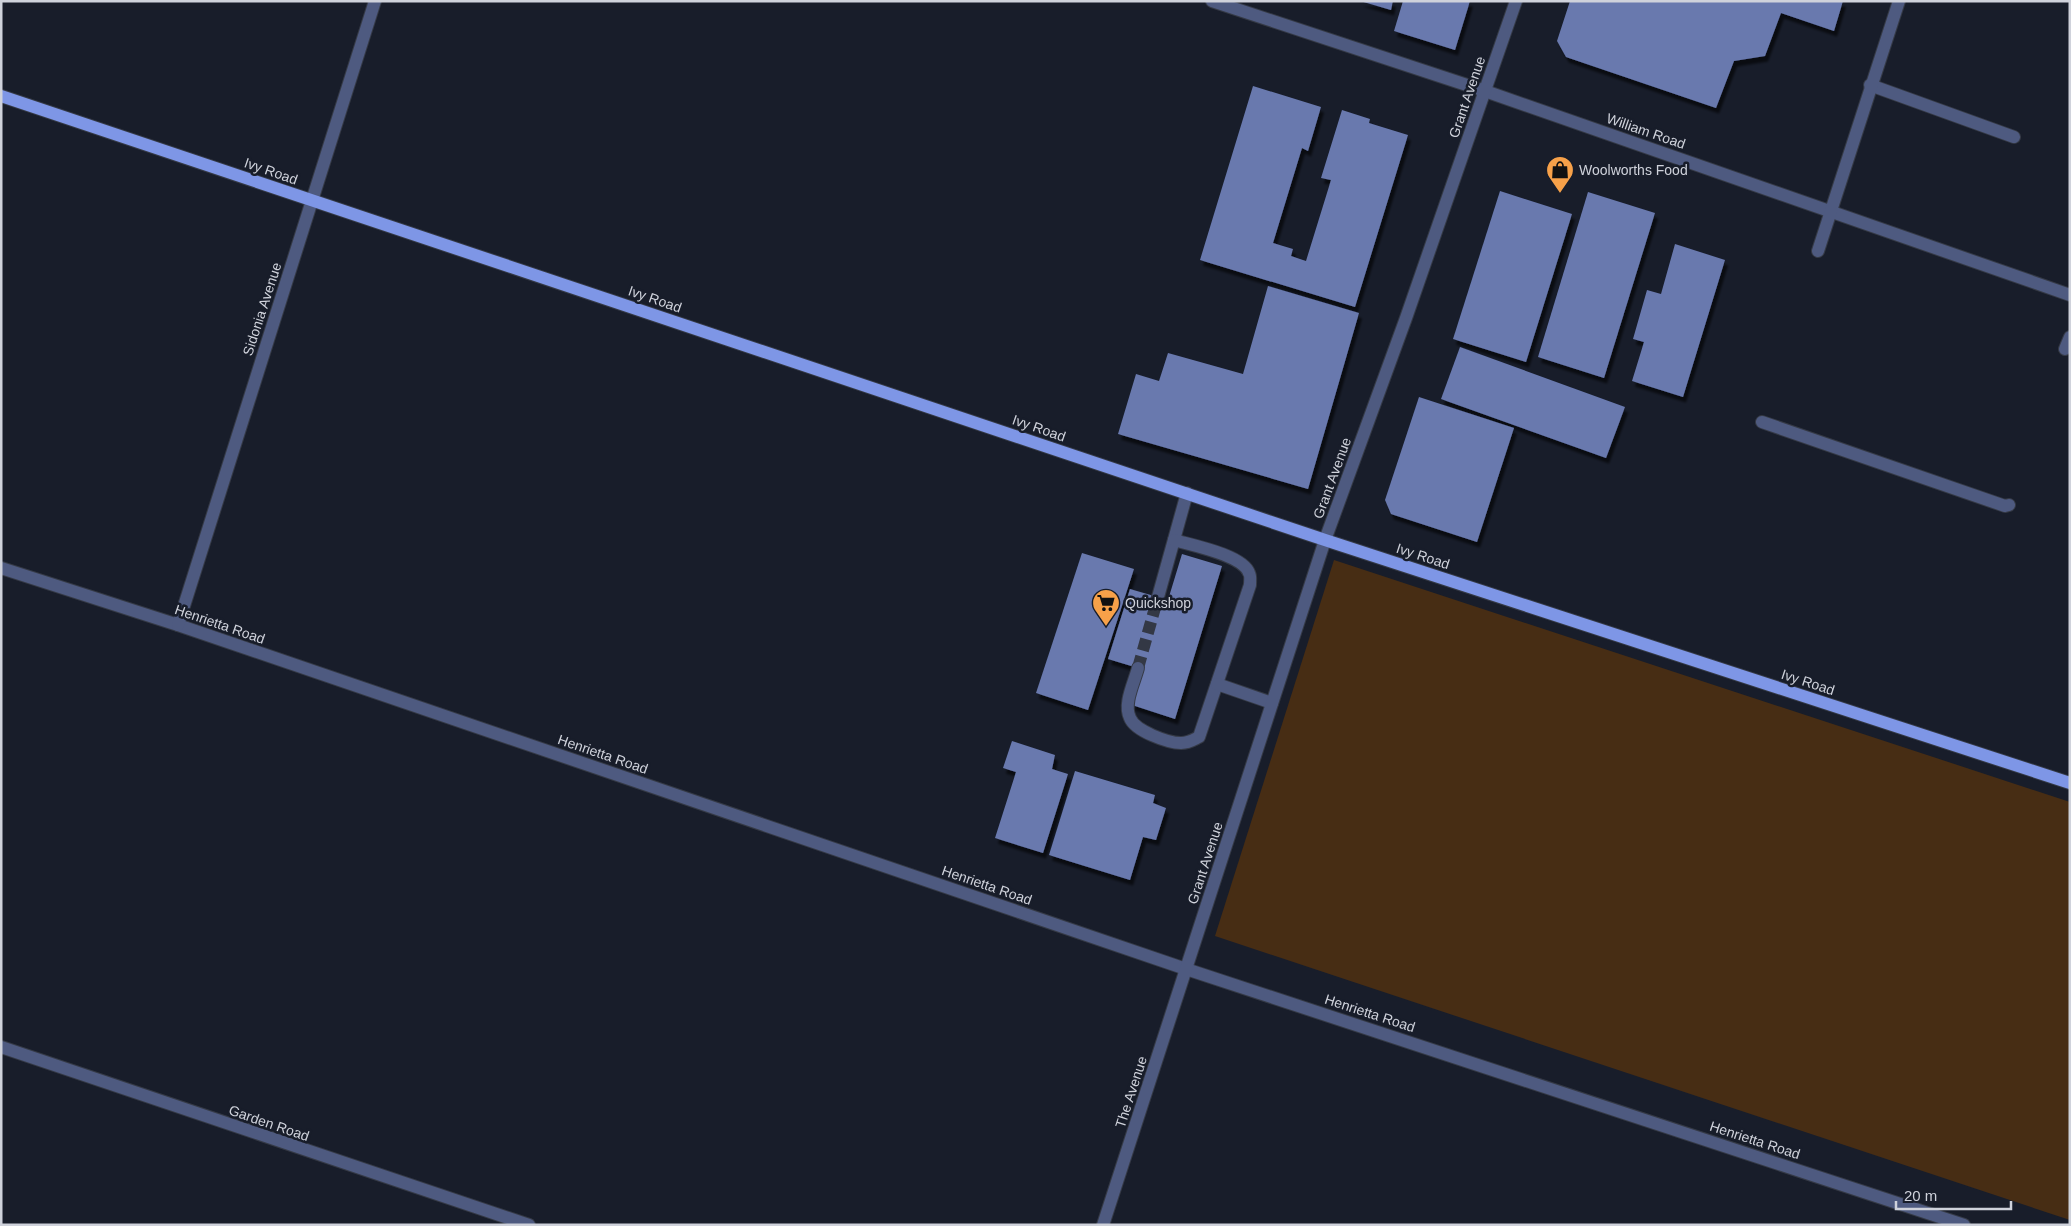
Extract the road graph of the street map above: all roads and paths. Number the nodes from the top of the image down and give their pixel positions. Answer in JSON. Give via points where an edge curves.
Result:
{"nodes":[{"id":1,"x":375,"y":1,"type":"edge"},
{"id":2,"x":1212,"y":1,"type":"edge"},
{"id":3,"x":1516,"y":1,"type":"edge"},
{"id":4,"x":1899,"y":1,"type":"edge"},
{"id":5,"x":1870,"y":85,"type":"junction"},
{"id":6,"x":1485,"y":91,"type":"junction"},
{"id":7,"x":1,"y":96,"type":"edge"},
{"id":8,"x":2014,"y":137,"type":"dead end"},
{"id":9,"x":312,"y":200,"type":"junction"},
{"id":10,"x":1830,"y":211,"type":"junction"},
{"id":11,"x":1818,"y":251,"type":"dead end"},
{"id":12,"x":2070,"y":295,"type":"edge"},
{"id":13,"x":1762,"y":422,"type":"dead end"},
{"id":14,"x":1187,"y":494,"type":"junction"},
{"id":15,"x":2009,"y":505,"type":"dead end"},
{"id":16,"x":1174,"y":540,"type":"junction"},
{"id":17,"x":1325,"y":540,"type":"junction"},
{"id":18,"x":1,"y":568,"type":"edge"},
{"id":19,"x":1158,"y":597,"type":"tunnel mouth"},
{"id":20,"x":178,"y":625,"type":"junction"},
{"id":21,"x":1138,"y":668,"type":"tunnel mouth"},
{"id":22,"x":1217,"y":684,"type":"junction"},
{"id":23,"x":1272,"y":703,"type":"junction"},
{"id":24,"x":2070,"y":783,"type":"edge"},
{"id":25,"x":1186,"y":968,"type":"junction"},
{"id":26,"x":1,"y":1047,"type":"edge"},
{"id":27,"x":529,"y":1225,"type":"edge"},
{"id":28,"x":1103,"y":1225,"type":"edge"},
{"id":29,"x":1964,"y":1225,"type":"edge"}],
"edges":[{"from":1,"to":9,"type":"street","name":"Sidonia Avenue"},
{"from":2,"to":6,"type":"street","name":"William Road"},
{"from":3,"to":6,"type":"street","name":"Grant Avenue"},
{"from":4,"to":5,"type":"street"},
{"from":5,"to":8,"type":"street"},
{"from":5,"to":10,"type":"street"},
{"from":6,"to":10,"type":"street","name":"William Road"},
{"from":6,"to":17,"type":"street","name":"Grant Avenue"},
{"from":7,"to":9,"type":"main road","name":"Ivy Road"},
{"from":9,"to":14,"type":"main road","name":"Ivy Road"},
{"from":9,"to":20,"type":"street","name":"Sidonia Avenue"},
{"from":10,"to":11,"type":"street"},
{"from":10,"to":12,"type":"street","name":"William Road"},
{"from":13,"to":15,"type":"street","via":[[2004,506]]},
{"from":14,"to":16,"type":"street"},
{"from":14,"to":17,"type":"main road","name":"Ivy Road"},
{"from":16,"to":19,"type":"street"},
{"from":16,"to":22,"type":"street","via":[[1232,557],[1250,573],[1250,585]]},
{"from":17,"to":23,"type":"street","name":"Grant Avenue"},
{"from":17,"to":24,"type":"main road","name":"Ivy Road"},
{"from":18,"to":20,"type":"street","name":"Henrietta Road"},
{"from":20,"to":25,"type":"street","name":"Henrietta Road"},
{"from":21,"to":22,"type":"street","via":[[1127,705],[1130,718],[1139,730],[1179,743],[1199,737]]},
{"from":22,"to":23,"type":"street"},
{"from":23,"to":25,"type":"street","name":"Grant Avenue"},
{"from":25,"to":28,"type":"street","name":"The Avenue"},
{"from":25,"to":29,"type":"street","name":"Henrietta Road"},
{"from":26,"to":27,"type":"street","name":"Garden Road"}]}
